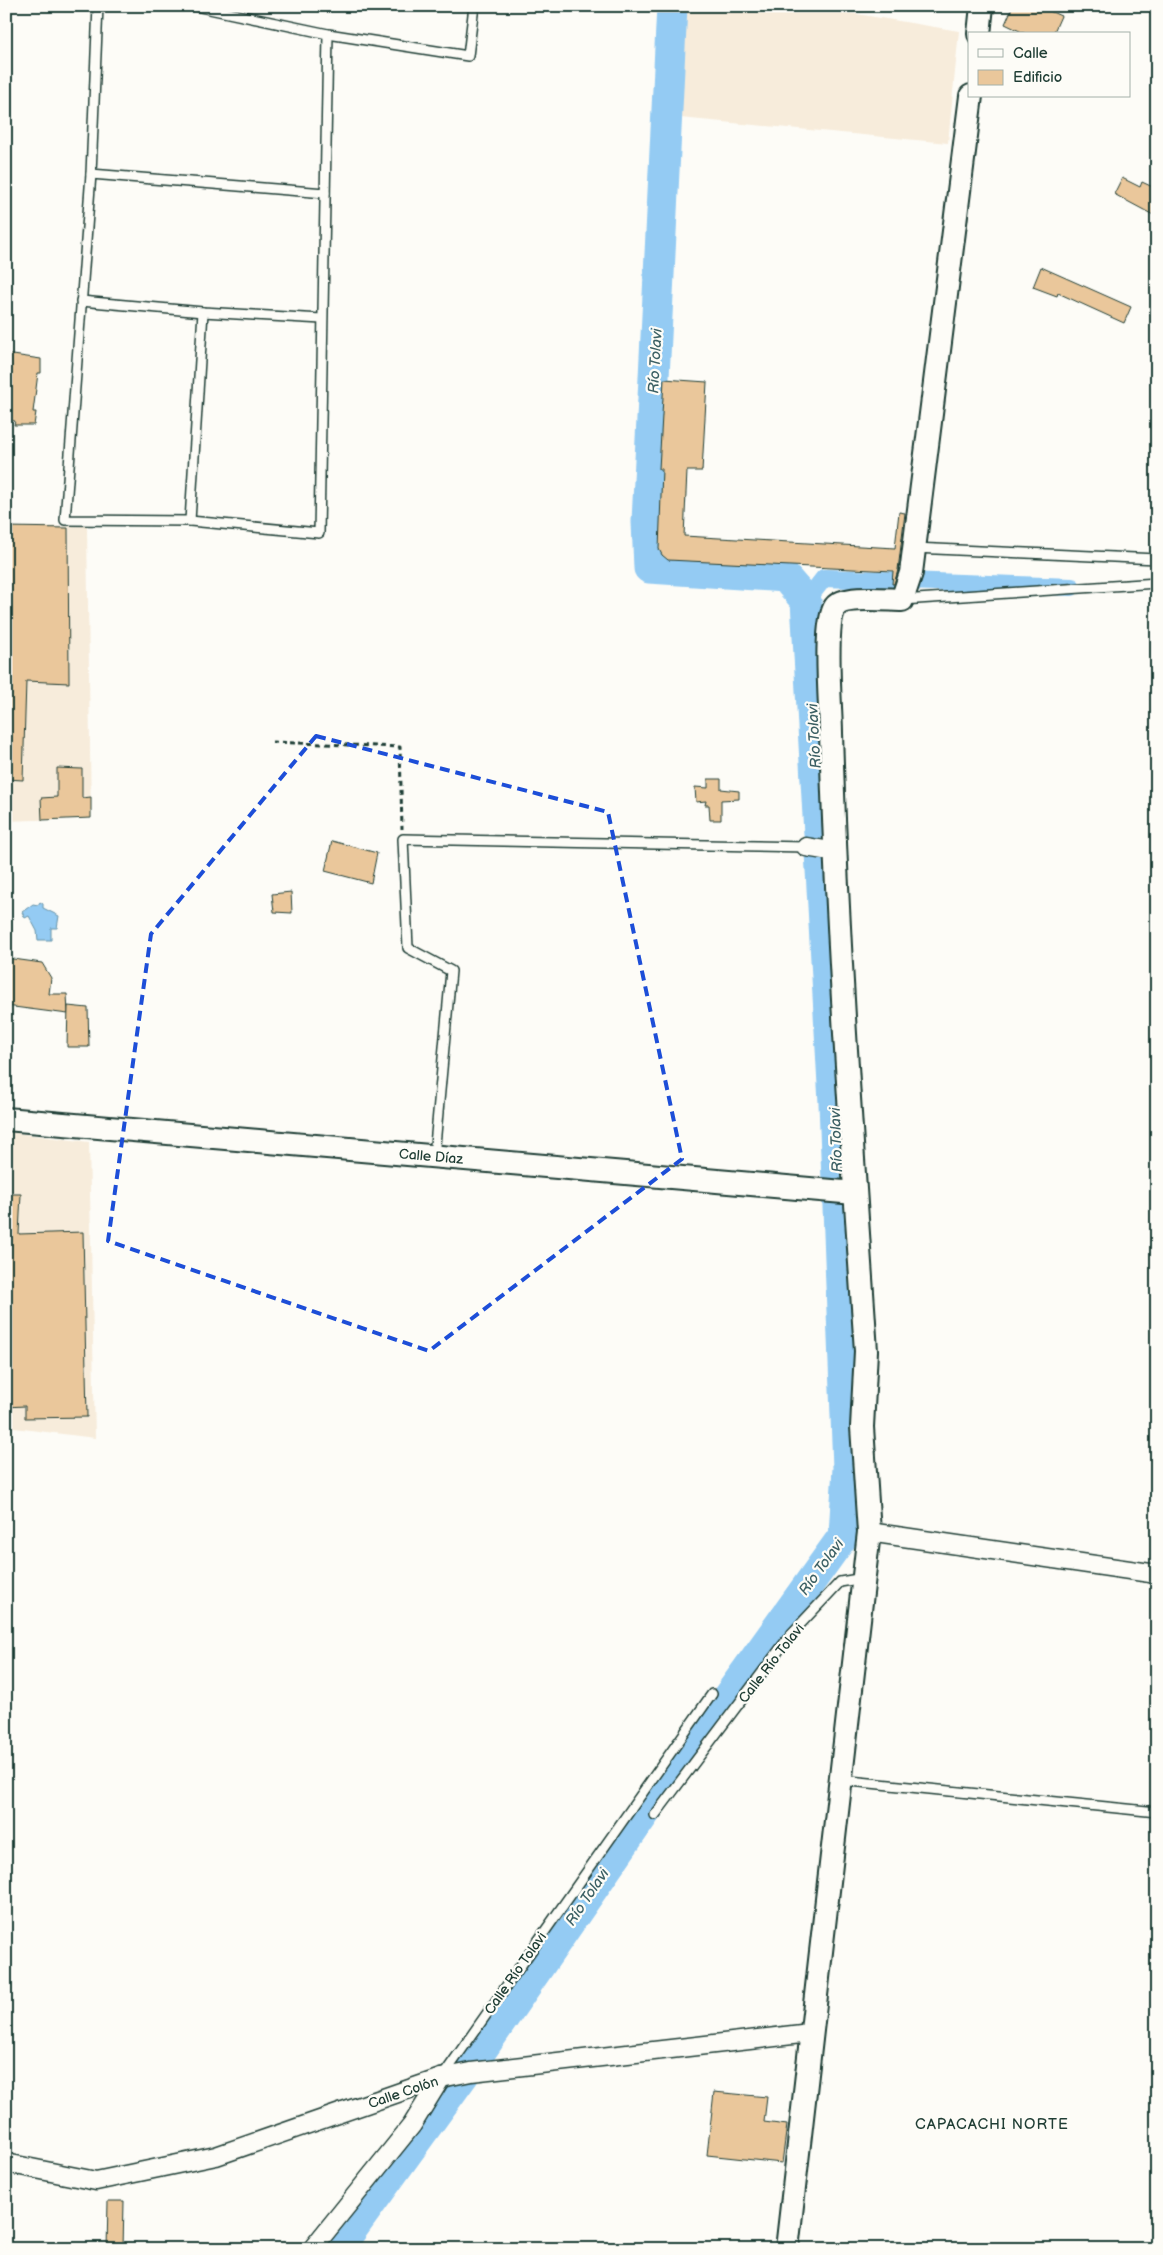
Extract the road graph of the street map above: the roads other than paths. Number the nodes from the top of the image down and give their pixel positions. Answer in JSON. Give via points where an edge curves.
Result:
{"nodes":[{"id":1,"x":98,"y":6,"type":"edge"},
{"id":2,"x":195,"y":6,"type":"edge"},
{"id":3,"x":474,"y":6,"type":"edge"},
{"id":4,"x":982,"y":6,"type":"edge"},
{"id":5,"x":978,"y":32,"type":"edge"},
{"id":6,"x":328,"y":34,"type":"junction"},
{"id":7,"x":971,"y":98,"type":"edge"},
{"id":8,"x":91,"y":174,"type":"junction"},
{"id":9,"x":325,"y":193,"type":"junction"},
{"id":10,"x":81,"y":301,"type":"junction"},
{"id":11,"x":203,"y":312,"type":"junction"},
{"id":12,"x":322,"y":319,"type":"junction"},
{"id":13,"x":190,"y":521,"type":"junction"},
{"id":14,"x":914,"y":548,"type":"junction"},
{"id":15,"x":1157,"y":559,"type":"edge"},
{"id":16,"x":1157,"y":583,"type":"edge"},
{"id":17,"x":906,"y":588,"type":"junction"},
{"id":18,"x":806,"y":846,"type":"joint"},
{"id":19,"x":831,"y":852,"type":"junction"},
{"id":20,"x":6,"y":1119,"type":"edge"},
{"id":21,"x":434,"y":1156,"type":"junction"},
{"id":22,"x":840,"y":1191,"type":"junction"},
{"id":23,"x":869,"y":1532,"type":"junction"},
{"id":24,"x":1157,"y":1574,"type":"edge"},
{"id":25,"x":864,"y":1578,"type":"junction"},
{"id":26,"x":712,"y":1694,"type":"dead end"},
{"id":27,"x":840,"y":1780,"type":"junction"},
{"id":28,"x":1157,"y":1812,"type":"edge"},
{"id":29,"x":655,"y":1815,"type":"dead end"},
{"id":30,"x":810,"y":2033,"type":"junction"},
{"id":31,"x":442,"y":2078,"type":"junction"},
{"id":32,"x":6,"y":2163,"type":"edge"},
{"id":33,"x":312,"y":2249,"type":"edge"},
{"id":34,"x":787,"y":2249,"type":"edge"}],
"edges":[{"from":1,"to":8,"type":"lane"},
{"from":2,"to":6,"type":"lane"},
{"from":3,"to":6,"type":"lane","via":[[468,56]]},
{"from":4,"to":5,"type":"street"},
{"from":6,"to":9,"type":"lane"},
{"from":7,"to":14,"type":"street"},
{"from":8,"to":9,"type":"lane"},
{"from":8,"to":10,"type":"lane"},
{"from":9,"to":12,"type":"lane"},
{"from":10,"to":11,"type":"lane"},
{"from":10,"to":13,"type":"lane","via":[[64,520]]},
{"from":11,"to":12,"type":"lane"},
{"from":11,"to":13,"type":"lane"},
{"from":12,"to":13,"type":"lane","via":[[318,533]]},
{"from":14,"to":15,"type":"lane"},
{"from":14,"to":17,"type":"street"},
{"from":16,"to":17,"type":"lane"},
{"from":17,"to":19,"type":"street","via":[[844,600],[835,607],[831,618]]},
{"from":18,"to":19,"type":"street"},
{"from":18,"to":21,"type":"lane","via":[[403,839],[408,948],[451,971]]},
{"from":19,"to":22,"type":"street"},
{"from":20,"to":21,"type":"street","name":"Calle Díaz"},
{"from":21,"to":22,"type":"street","name":"Calle Díaz"},
{"from":22,"to":23,"type":"street","via":[[866,1350],[862,1427]]},
{"from":23,"to":24,"type":"street"},
{"from":23,"to":25,"type":"street"},
{"from":25,"to":27,"type":"street"},
{"from":25,"to":29,"type":"lane","name":"Calle Río Tolavi","via":[[840,1582],[792,1633]]},
{"from":26,"to":31,"type":"lane","name":"Calle Río Tolavi"},
{"from":27,"to":28,"type":"lane"},
{"from":27,"to":30,"type":"street"},
{"from":30,"to":31,"type":"street","name":"Calle Colón"},
{"from":30,"to":34,"type":"street"},
{"from":31,"to":32,"type":"street","name":"Calle Colón","via":[[216,2156],[96,2181]]},
{"from":31,"to":33,"type":"street","name":"Calle Río Tolavi","via":[[412,2125]]}]}
